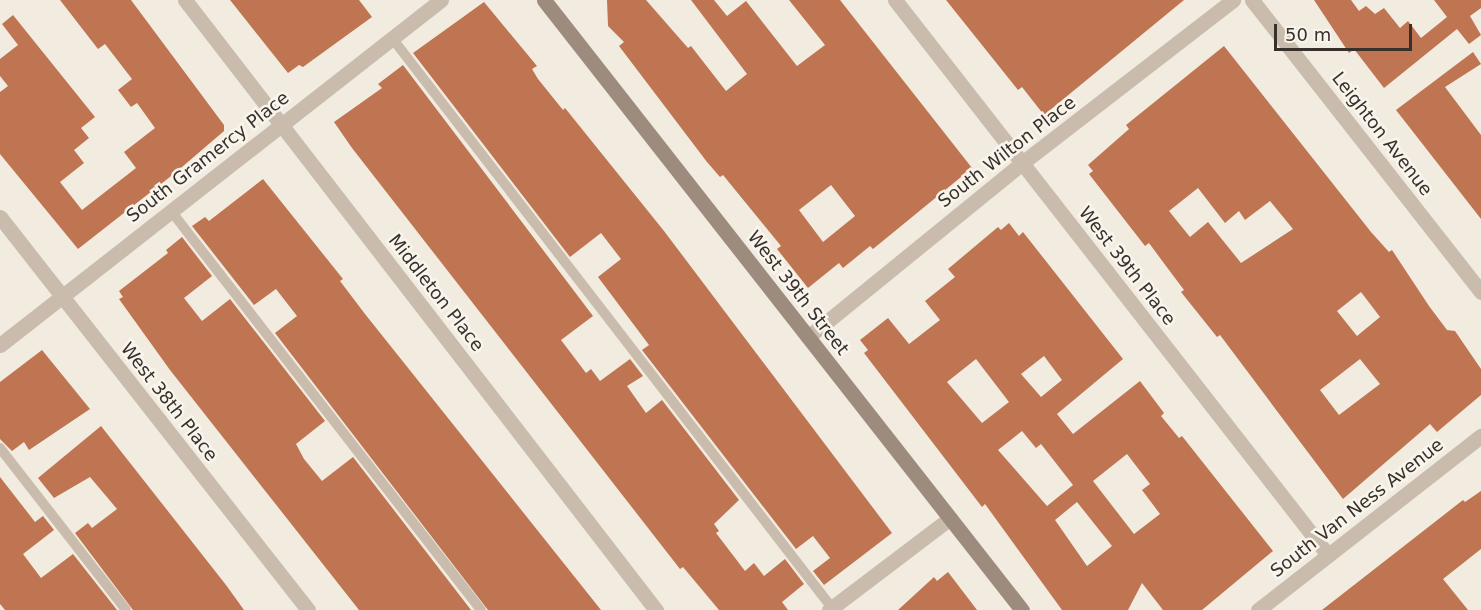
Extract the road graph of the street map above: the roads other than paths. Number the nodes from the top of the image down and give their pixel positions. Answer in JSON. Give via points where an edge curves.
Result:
{"nodes":[{"id":1,"x":185,"y":0,"type":"edge"},
{"id":2,"x":441,"y":0,"type":"edge"},
{"id":3,"x":544,"y":0,"type":"edge"},
{"id":4,"x":895,"y":0,"type":"edge"},
{"id":5,"x":1233,"y":0,"type":"edge"},
{"id":6,"x":1252,"y":0,"type":"edge"},
{"id":7,"x":392,"y":38,"type":"junction"},
{"id":8,"x":282,"y":124,"type":"junction"},
{"id":9,"x":1022,"y":163,"type":"junction"},
{"id":10,"x":171,"y":212,"type":"junction"},
{"id":11,"x":0,"y":217,"type":"edge"},
{"id":12,"x":1481,"y":292,"type":"edge"},
{"id":13,"x":62,"y":297,"type":"junction"},
{"id":14,"x":808,"y":337,"type":"junction"},
{"id":15,"x":0,"y":345,"type":"edge"},
{"id":16,"x":1481,"y":436,"type":"edge"},
{"id":17,"x":0,"y":448,"type":"edge"},
{"id":18,"x":950,"y":519,"type":"junction"},
{"id":19,"x":1328,"y":555,"type":"junction"},
{"id":20,"x":831,"y":609,"type":"edge"},
{"id":21,"x":126,"y":610,"type":"edge"},
{"id":22,"x":308,"y":610,"type":"edge"},
{"id":23,"x":481,"y":610,"type":"edge"},
{"id":24,"x":656,"y":610,"type":"edge"},
{"id":25,"x":1022,"y":610,"type":"edge"},
{"id":26,"x":1258,"y":610,"type":"edge"}],
"edges":[{"from":1,"to":8,"type":"street","name":"Middleton Place"},
{"from":2,"to":7,"type":"street","name":"South Gramercy Place"},
{"from":3,"to":14,"type":"street","name":"West 39th Street"},
{"from":4,"to":9,"type":"street","name":"West 39th Place"},
{"from":5,"to":9,"type":"street","name":"South Wilton Place"},
{"from":6,"to":12,"type":"street","name":"Leighton Avenue"},
{"from":7,"to":8,"type":"street","name":"South Gramercy Place"},
{"from":7,"to":20,"type":"lane"},
{"from":8,"to":10,"type":"street","name":"South Gramercy Place"},
{"from":8,"to":24,"type":"street","name":"Middleton Place"},
{"from":9,"to":14,"type":"street","name":"South Wilton Place"},
{"from":9,"to":19,"type":"street","name":"West 39th Place"},
{"from":10,"to":13,"type":"street","name":"South Gramercy Place"},
{"from":10,"to":23,"type":"lane"},
{"from":11,"to":13,"type":"street","name":"West 38th Place"},
{"from":13,"to":15,"type":"street","name":"South Gramercy Place"},
{"from":13,"to":22,"type":"street","name":"West 38th Place"},
{"from":14,"to":18,"type":"street","name":"West 39th Street"},
{"from":16,"to":19,"type":"street","name":"South Van Ness Avenue"},
{"from":17,"to":21,"type":"lane"},
{"from":18,"to":20,"type":"street"},
{"from":18,"to":25,"type":"street","name":"West 39th Street"},
{"from":19,"to":26,"type":"street","name":"South Van Ness Avenue"}]}
